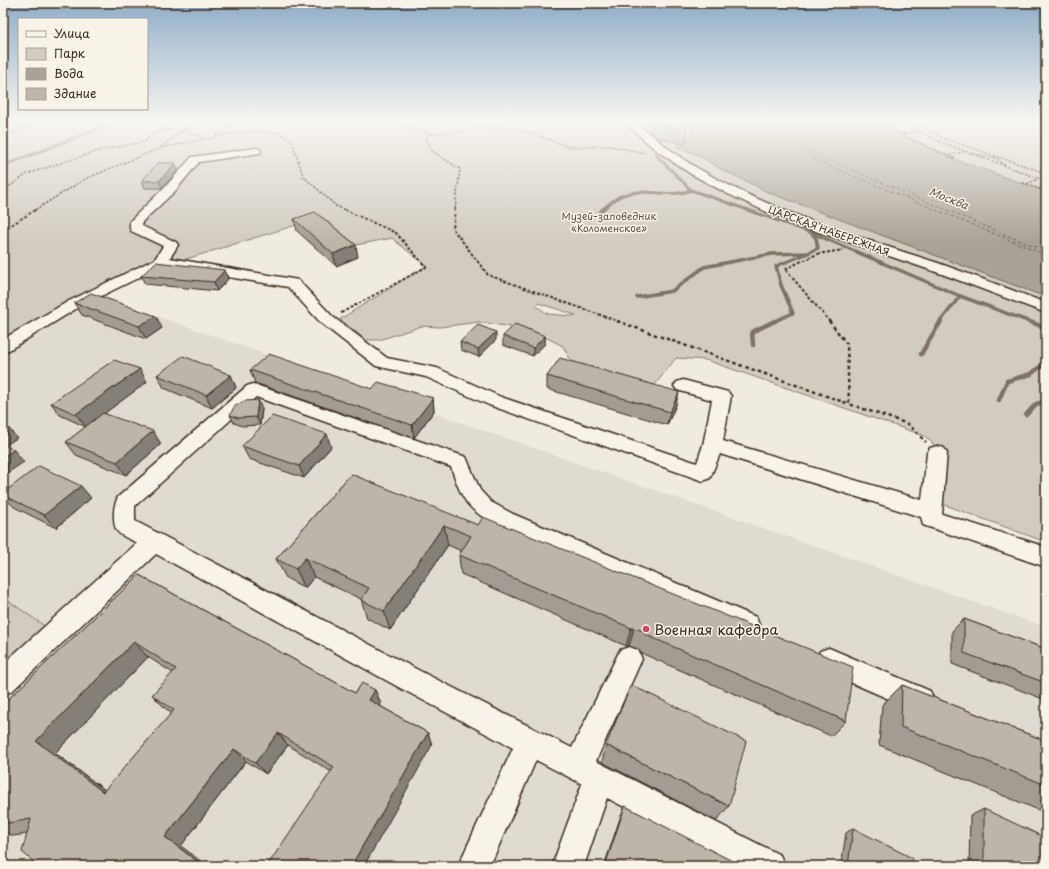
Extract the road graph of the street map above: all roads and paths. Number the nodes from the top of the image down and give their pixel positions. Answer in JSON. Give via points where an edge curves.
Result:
{"nodes":[{"id":1,"x":66,"y":162,"type":"edge"},
{"id":2,"x":127,"y":162,"type":"edge"},
{"id":3,"x":194,"y":162,"type":"edge"},
{"id":4,"x":298,"y":162,"type":"edge"},
{"id":5,"x":448,"y":162,"type":"edge"},
{"id":6,"x":678,"y":162,"type":"edge"},
{"id":7,"x":991,"y":162,"type":"edge"},
{"id":8,"x":1001,"y":162,"type":"edge"},
{"id":9,"x":1012,"y":162,"type":"edge"},
{"id":10,"x":1008,"y":168,"type":"junction"},
{"id":11,"x":1046,"y":173,"type":"edge"},
{"id":12,"x":1038,"y":179,"type":"junction"},
{"id":13,"x":1046,"y":181,"type":"edge"},
{"id":14,"x":1024,"y":183,"type":"dead end"},
{"id":15,"x":1027,"y":184,"type":"junction"},
{"id":16,"x":1046,"y":191,"type":"edge"},
{"id":17,"x":3,"y":192,"type":"edge"},
{"id":18,"x":3,"y":230,"type":"edge"},
{"id":19,"x":845,"y":249,"type":"dead end"},
{"id":20,"x":160,"y":262,"type":"junction"},
{"id":21,"x":1046,"y":308,"type":"edge"},
{"id":22,"x":327,"y":320,"type":"junction"},
{"id":23,"x":3,"y":346,"type":"edge"},
{"id":24,"x":683,"y":386,"type":"dead end"},
{"id":25,"x":849,"y":404,"type":"junction"},
{"id":26,"x":713,"y":445,"type":"junction"},
{"id":27,"x":937,"y":453,"type":"joint"},
{"id":28,"x":932,"y":512,"type":"junction"},
{"id":29,"x":154,"y":542,"type":"junction"},
{"id":30,"x":1046,"y":558,"type":"edge"},
{"id":31,"x":768,"y":634,"type":"edge"},
{"id":32,"x":812,"y":653,"type":"edge"},
{"id":33,"x":630,"y":659,"type":"dead end"},
{"id":34,"x":3,"y":682,"type":"edge"},
{"id":35,"x":944,"y":710,"type":"edge"},
{"id":36,"x":530,"y":742,"type":"junction"},
{"id":37,"x":588,"y":772,"type":"junction"},
{"id":38,"x":474,"y":866,"type":"edge"},
{"id":39,"x":568,"y":866,"type":"edge"},
{"id":40,"x":768,"y":866,"type":"edge"}],
"edges":[{"from":1,"to":17,"type":"path","via":[[27,174]]},
{"from":2,"to":18,"type":"path","via":[[85,179]]},
{"from":3,"to":20,"type":"street","via":[[171,188],[136,221],[136,228],[171,245]]},
{"from":4,"to":22,"type":"path","via":[[303,176],[336,206],[396,233],[426,267]]},
{"from":5,"to":25,"type":"path","via":[[460,169],[453,229],[488,275]]},
{"from":6,"to":21,"type":"street","name":"ЦАРСКАЯ НАБЕРЕЖНАЯ","via":[[734,193],[766,206],[866,245],[933,266]]},
{"from":7,"to":10,"type":"path"},
{"from":8,"to":10,"type":"path"},
{"from":9,"to":11,"type":"path"},
{"from":10,"to":12,"type":"path"},
{"from":12,"to":13,"type":"path"},
{"from":12,"to":15,"type":"path"},
{"from":14,"to":15,"type":"path"},
{"from":15,"to":16,"type":"path"},
{"from":19,"to":25,"type":"path","via":[[817,254],[785,269],[848,344]]},
{"from":20,"to":22,"type":"street","via":[[293,283]]},
{"from":20,"to":23,"type":"street","via":[[74,304]]},
{"from":22,"to":26,"type":"street","via":[[382,362],[431,372],[495,401],[703,473]]},
{"from":24,"to":26,"type":"street","via":[[722,396]]},
{"from":25,"to":27,"type":"path","via":[[908,424]]},
{"from":26,"to":28,"type":"street"},
{"from":27,"to":28,"type":"street"},
{"from":28,"to":30,"type":"street","via":[[931,519]]},
{"from":29,"to":31,"type":"street","via":[[124,525],[124,503],[253,390],[459,462],[471,494],[484,508],[505,520]]},
{"from":29,"to":34,"type":"street"},
{"from":29,"to":36,"type":"street"},
{"from":32,"to":35,"type":"street"},
{"from":33,"to":37,"type":"street"},
{"from":36,"to":37,"type":"street"},
{"from":36,"to":38,"type":"street"},
{"from":37,"to":39,"type":"street"},
{"from":37,"to":40,"type":"street"}]}
